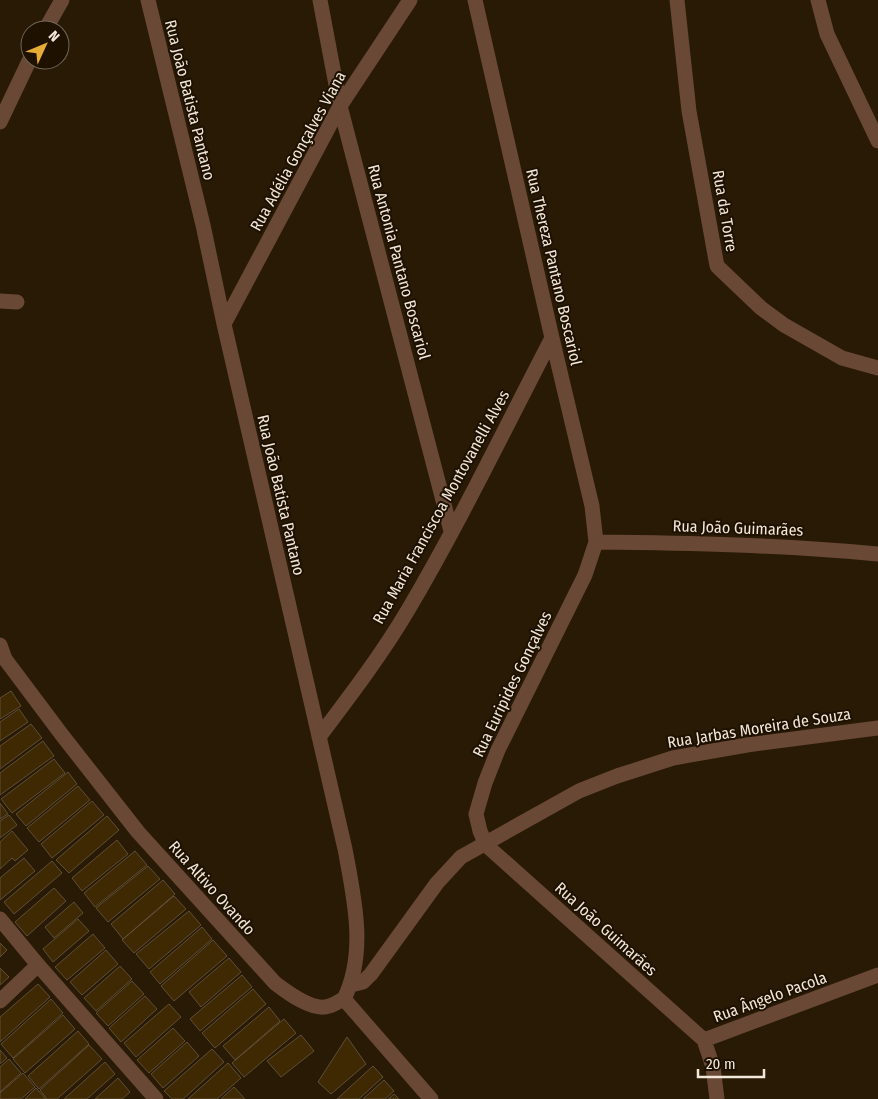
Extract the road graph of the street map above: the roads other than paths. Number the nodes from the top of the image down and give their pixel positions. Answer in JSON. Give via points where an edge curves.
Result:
{"nodes":[{"id":1,"x":62,"y":0,"type":"edge"},
{"id":2,"x":148,"y":0,"type":"edge"},
{"id":3,"x":320,"y":0,"type":"edge"},
{"id":4,"x":410,"y":0,"type":"edge"},
{"id":5,"x":475,"y":0,"type":"edge"},
{"id":6,"x":677,"y":0,"type":"edge"},
{"id":7,"x":818,"y":0,"type":"edge"},
{"id":8,"x":51,"y":20,"type":"edge"},
{"id":9,"x":25,"y":70,"type":"edge"},
{"id":10,"x":340,"y":106,"type":"junction"},
{"id":11,"x":0,"y":122,"type":"edge"},
{"id":12,"x":878,"y":141,"type":"edge"},
{"id":13,"x":0,"y":301,"type":"edge"},
{"id":14,"x":17,"y":302,"type":"dead end"},
{"id":15,"x":224,"y":324,"type":"junction"},
{"id":16,"x":552,"y":338,"type":"junction"},
{"id":17,"x":878,"y":368,"type":"edge"},
{"id":18,"x":451,"y":531,"type":"junction"},
{"id":19,"x":596,"y":542,"type":"junction"},
{"id":20,"x":878,"y":554,"type":"edge"},
{"id":21,"x":2,"y":655,"type":"edge"},
{"id":22,"x":878,"y":728,"type":"edge"},
{"id":23,"x":319,"y":737,"type":"junction"},
{"id":24,"x":486,"y":845,"type":"junction"},
{"id":25,"x":0,"y":919,"type":"edge"},
{"id":26,"x":38,"y":965,"type":"junction"},
{"id":27,"x":878,"y":975,"type":"edge"},
{"id":28,"x":350,"y":985,"type":"junction"},
{"id":29,"x":344,"y":999,"type":"junction"},
{"id":30,"x":0,"y":1001,"type":"edge"},
{"id":31,"x":704,"y":1040,"type":"junction"},
{"id":32,"x":156,"y":1099,"type":"edge"},
{"id":33,"x":432,"y":1099,"type":"edge"},
{"id":34,"x":717,"y":1099,"type":"edge"}],
"edges":[{"from":1,"to":8,"type":"street"},
{"from":2,"to":15,"type":"street","name":"Rua João Batista Pantano"},
{"from":3,"to":10,"type":"street","name":"Rua Antonia Pantano Boscariol"},
{"from":4,"to":10,"type":"street","name":"Rua Adélia Gonçalves Viana"},
{"from":5,"to":16,"type":"street","name":"Rua Thereza Pantano Boscariol"},
{"from":6,"to":17,"type":"street","name":"Rua da Torre","via":[[688,111],[717,266],[784,325],[842,358]]},
{"from":7,"to":12,"type":"street","via":[[827,34]]},
{"from":9,"to":11,"type":"street"},
{"from":10,"to":15,"type":"street","name":"Rua Adélia Gonçalves Viana"},
{"from":10,"to":18,"type":"street","name":"Rua Antonia Pantano Boscariol"},
{"from":13,"to":14,"type":"street"},
{"from":15,"to":23,"type":"street","name":"Rua João Batista Pantano"},
{"from":16,"to":18,"type":"street","name":"Rua Maria Franciscoa Montovanelli Alves"},
{"from":16,"to":19,"type":"street","name":"Rua Thereza Pantano Boscariol","via":[[592,506]]},
{"from":18,"to":23,"type":"street","name":"Rua Maria Franciscoa Montovanelli Alves","via":[[408,611]]},
{"from":19,"to":20,"type":"street","name":"Rua João Guimarães","via":[[698,543]]},
{"from":19,"to":24,"type":"street","name":"Rua Euripides Gonçalves","via":[[585,574],[498,750],[485,784],[476,814]]},
{"from":21,"to":29,"type":"street","name":"Rua Altivo Ovando","via":[[138,832],[276,983],[294,997],[316,1006],[328,1007]]},
{"from":22,"to":24,"type":"street","name":"Rua Jarbas Moreira de Souza","via":[[673,758],[580,791]]},
{"from":23,"to":28,"type":"street","name":"Rua João Batista Pantano","via":[[356,912],[356,962]]},
{"from":24,"to":28,"type":"street","name":"Rua Jarbas Moreira de Souza","via":[[461,857],[453,865],[432,888],[371,974],[363,982]]},
{"from":24,"to":31,"type":"street","name":"Rua João Guimarães"},
{"from":25,"to":26,"type":"street"},
{"from":26,"to":30,"type":"street"},
{"from":26,"to":32,"type":"street"},
{"from":27,"to":31,"type":"street","name":"Rua Ângelo Pacola"},
{"from":28,"to":29,"type":"street","name":"Rua João Batista Pantano"},
{"from":29,"to":33,"type":"street"},
{"from":31,"to":34,"type":"street","name":"Rua Ângelo Pacola","via":[[713,1068]]}]}
